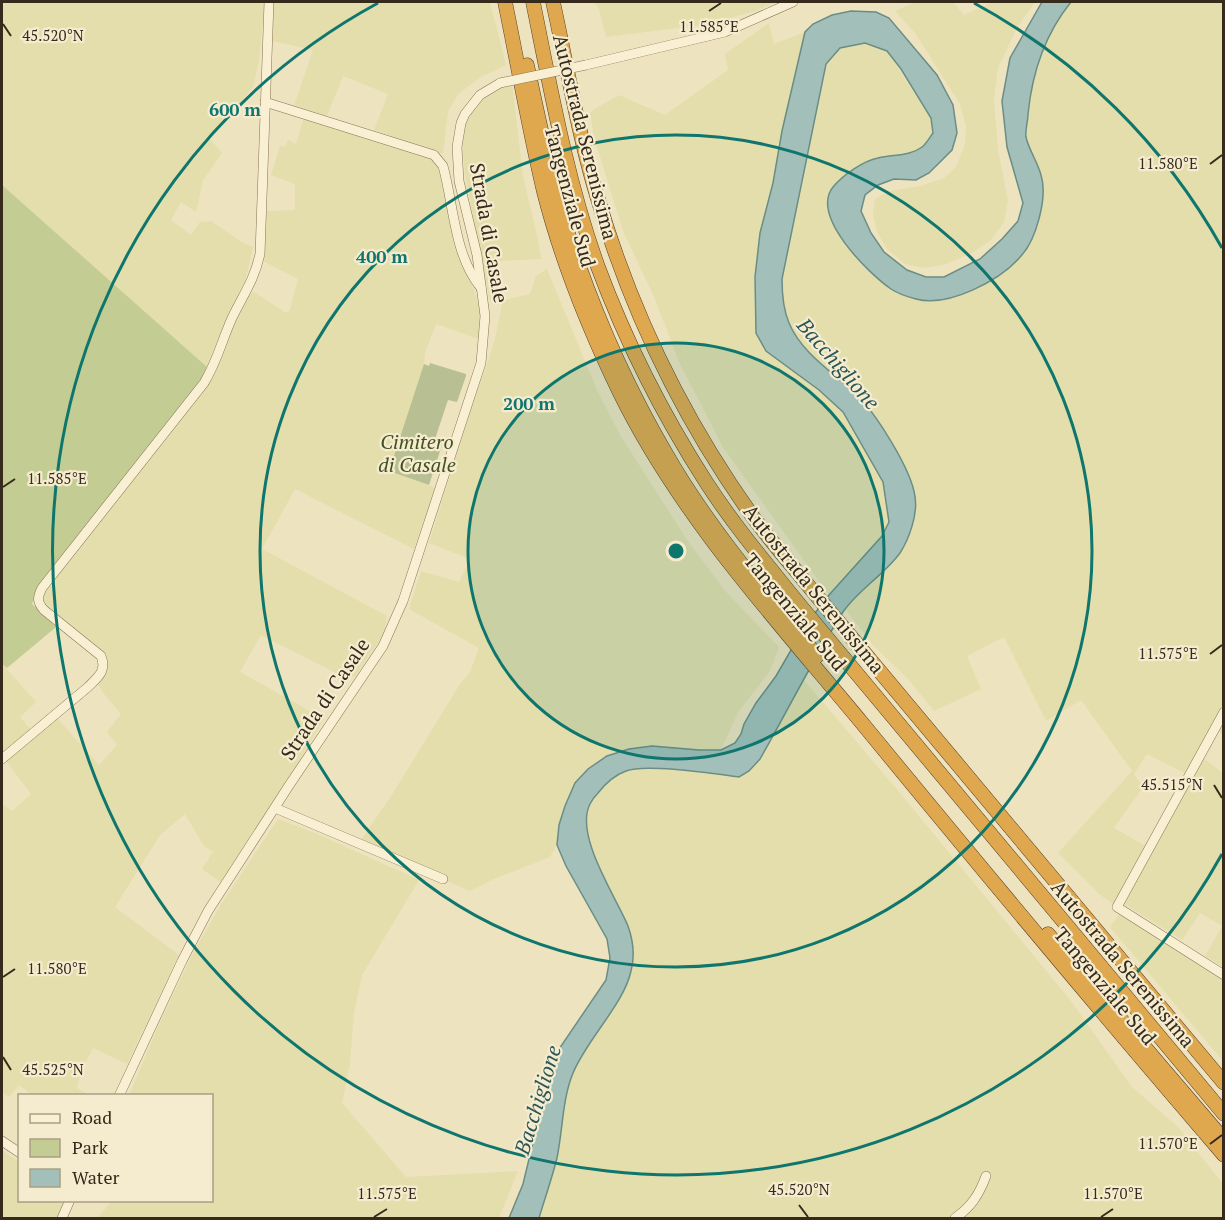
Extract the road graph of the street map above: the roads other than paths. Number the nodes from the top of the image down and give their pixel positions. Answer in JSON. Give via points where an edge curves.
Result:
{"nodes":[{"id":1,"x":269,"y":2,"type":"edge"},
{"id":2,"x":505,"y":2,"type":"edge"},
{"id":3,"x":514,"y":2,"type":"edge"},
{"id":4,"x":533,"y":2,"type":"edge"},
{"id":5,"x":553,"y":2,"type":"edge"},
{"id":6,"x":793,"y":2,"type":"edge"},
{"id":7,"x":265,"y":102,"type":"junction"},
{"id":8,"x":482,"y":290,"type":"junction"},
{"id":9,"x":790,"y":631,"type":"junction"},
{"id":10,"x":820,"y":666,"type":"junction"},
{"id":11,"x":1224,"y":712,"type":"edge"},
{"id":12,"x":2,"y":759,"type":"edge"},
{"id":13,"x":275,"y":808,"type":"junction"},
{"id":14,"x":443,"y":879,"type":"dead end"},
{"id":15,"x":1224,"y":975,"type":"edge"},
{"id":16,"x":1224,"y":1083,"type":"edge"},
{"id":17,"x":119,"y":1094,"type":"edge"},
{"id":18,"x":1224,"y":1114,"type":"edge"},
{"id":19,"x":1224,"y":1140,"type":"edge"},
{"id":20,"x":2,"y":1141,"type":"edge"},
{"id":21,"x":18,"y":1152,"type":"edge"},
{"id":22,"x":1224,"y":1155,"type":"edge"},
{"id":23,"x":986,"y":1176,"type":"dead end"},
{"id":24,"x":69,"y":1202,"type":"edge"},
{"id":25,"x":62,"y":1218,"type":"edge"},
{"id":26,"x":955,"y":1218,"type":"edge"}],
"edges":[{"from":1,"to":7,"type":"street"},
{"from":2,"to":9,"type":"highway","name":"Tangenziale Sud","via":[[545,195],[581,304],[620,393],[656,459],[709,538]]},
{"from":3,"to":9,"type":"highway","name":"Tangenziale Sud","via":[[554,183],[578,262],[609,341],[665,454]]},
{"from":4,"to":18,"type":"highway","name":"Autostrada Serenissima","via":[[563,146],[598,267],[633,350],[707,484],[803,609]]},
{"from":5,"to":16,"type":"highway","name":"Autostrada Serenissima","via":[[583,141],[618,260],[651,342],[724,474],[754,519],[816,595]]},
{"from":6,"to":8,"type":"street","name":"Strada di Casale","bridge":true,"via":[[725,32],[500,82],[480,95],[461,123],[457,147],[459,181]]},
{"from":7,"to":8,"type":"street","via":[[434,155],[443,166],[466,262]]},
{"from":7,"to":12,"type":"street","via":[[260,254],[253,280],[231,320],[219,356],[204,383],[38,596],[44,610],[101,656],[101,674]]},
{"from":8,"to":13,"type":"street","name":"Strada di Casale","via":[[485,316],[481,363],[403,601],[382,646]]},
{"from":9,"to":10,"type":"highway","name":"Tangenziale Sud"},
{"from":10,"to":19,"type":"highway","name":"Tangenziale Sud"},
{"from":10,"to":22,"type":"highway","name":"Tangenziale Sud","via":[[1076,983]]},
{"from":11,"to":15,"type":"street","via":[[1117,907]]},
{"from":13,"to":14,"type":"street"},
{"from":13,"to":17,"type":"street","name":"Strada di Casale","via":[[208,911]]},
{"from":20,"to":21,"type":"street"},
{"from":23,"to":26,"type":"street","via":[[975,1200]]},
{"from":24,"to":25,"type":"street"}]}
